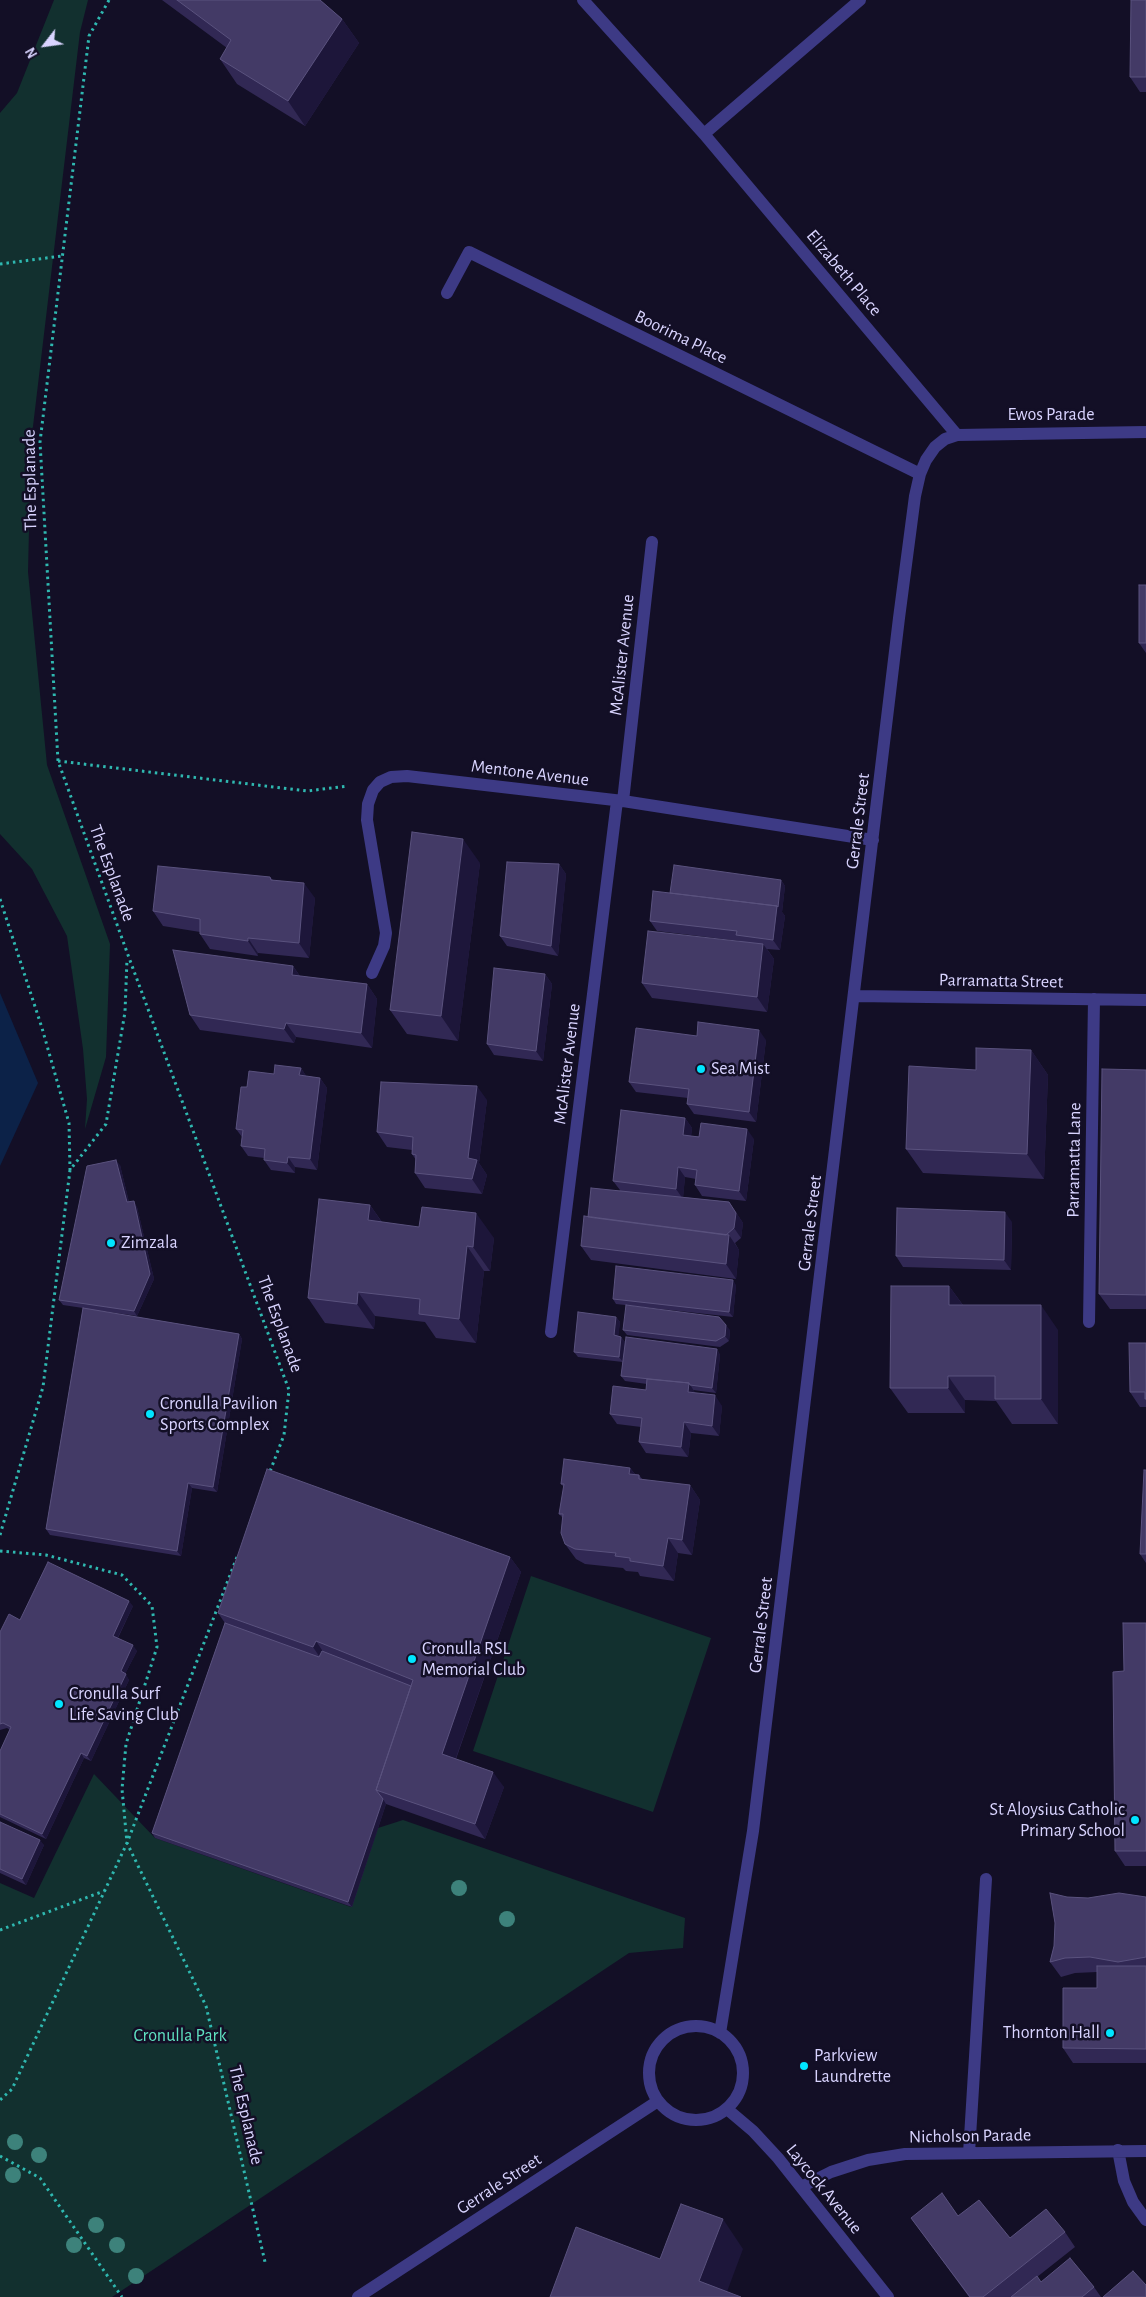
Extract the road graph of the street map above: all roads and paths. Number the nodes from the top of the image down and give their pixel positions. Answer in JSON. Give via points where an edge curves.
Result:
{"nodes":[{"id":1,"x":109,"y":0,"type":"edge"},
{"id":2,"x":583,"y":0,"type":"edge"},
{"id":3,"x":860,"y":0,"type":"edge"},
{"id":4,"x":704,"y":134,"type":"junction"},
{"id":5,"x":62,"y":256,"type":"junction"},
{"id":6,"x":0,"y":264,"type":"edge"},
{"id":7,"x":446,"y":293,"type":"dead end"},
{"id":8,"x":1146,"y":432,"type":"edge"},
{"id":9,"x":957,"y":435,"type":"junction"},
{"id":10,"x":920,"y":474,"type":"junction"},
{"id":11,"x":652,"y":542,"type":"dead end"},
{"id":12,"x":58,"y":761,"type":"junction"},
{"id":13,"x":380,"y":782,"type":"junction"},
{"id":14,"x":620,"y":801,"type":"junction"},
{"id":15,"x":873,"y":840,"type":"junction"},
{"id":16,"x":0,"y":899,"type":"edge"},
{"id":17,"x":128,"y":955,"type":"junction"},
{"id":18,"x":372,"y":973,"type":"dead end"},
{"id":19,"x":855,"y":996,"type":"junction"},
{"id":20,"x":1094,"y":999,"type":"junction"},
{"id":21,"x":1146,"y":1000,"type":"edge"},
{"id":22,"x":70,"y":1170,"type":"junction"},
{"id":23,"x":1089,"y":1322,"type":"dead end"},
{"id":24,"x":552,"y":1332,"type":"dead end"},
{"id":25,"x":266,"y":1481,"type":"edge"},
{"id":26,"x":0,"y":1535,"type":"edge"},
{"id":27,"x":0,"y":1551,"type":"edge"},
{"id":28,"x":238,"y":1556,"type":"edge"},
{"id":29,"x":127,"y":1843,"type":"junction"},
{"id":30,"x":986,"y":1879,"type":"dead end"},
{"id":31,"x":104,"y":1891,"type":"junction"},
{"id":32,"x":0,"y":1930,"type":"edge"},
{"id":33,"x":720,"y":2032,"type":"junction"},
{"id":34,"x":0,"y":2100,"type":"edge"},
{"id":35,"x":658,"y":2101,"type":"junction"},
{"id":36,"x":727,"y":2109,"type":"junction"},
{"id":37,"x":1118,"y":2150,"type":"junction"},
{"id":38,"x":1146,"y":2150,"type":"edge"},
{"id":39,"x":969,"y":2153,"type":"junction"},
{"id":40,"x":0,"y":2156,"type":"edge"},
{"id":41,"x":801,"y":2187,"type":"junction"},
{"id":42,"x":1146,"y":2220,"type":"edge"},
{"id":43,"x":265,"y":2262,"type":"dead end"},
{"id":44,"x":122,"y":2297,"type":"edge"},
{"id":45,"x":358,"y":2297,"type":"edge"},
{"id":46,"x":888,"y":2297,"type":"edge"}],
"edges":[{"from":1,"to":5,"type":"path","name":"The Esplanade","via":[[90,36]]},
{"from":2,"to":4,"type":"street","name":"Elizabeth Place"},
{"from":3,"to":4,"type":"street"},
{"from":4,"to":9,"type":"street","name":"Elizabeth Place"},
{"from":5,"to":6,"type":"path"},
{"from":5,"to":12,"type":"path","name":"The Esplanade","via":[[40,442]]},
{"from":7,"to":10,"type":"street","name":"Boorima Place","via":[[469,252]]},
{"from":8,"to":9,"type":"street","name":"Ewos Parade"},
{"from":9,"to":10,"type":"street","name":"Gerrale Street","via":[[935,447]]},
{"from":10,"to":15,"type":"street","name":"Gerrale Street","via":[[914,496]]},
{"from":11,"to":14,"type":"street","name":"McAlister Avenue"},
{"from":12,"to":13,"type":"path","via":[[307,791]]},
{"from":12,"to":17,"type":"path","name":"The Esplanade"},
{"from":13,"to":14,"type":"street","name":"Mentone Avenue","via":[[407,776]]},
{"from":13,"to":18,"type":"street","via":[[368,804],[367,820],[386,933]]},
{"from":14,"to":15,"type":"street","name":"Mentone Avenue"},
{"from":14,"to":24,"type":"street","name":"McAlister Avenue"},
{"from":15,"to":19,"type":"street","name":"Gerrale Street"},
{"from":16,"to":22,"type":"path","via":[[69,1123]]},
{"from":17,"to":22,"type":"path","name":"The Esplanade","via":[[125,1012],[106,1124]]},
{"from":17,"to":25,"type":"path","name":"The Esplanade","via":[[289,1390],[284,1435]]},
{"from":19,"to":20,"type":"street","name":"Parramatta Street"},
{"from":19,"to":33,"type":"street","name":"Gerrale Street","via":[[753,1831]]},
{"from":20,"to":21,"type":"street","name":"Parramatta Street"},
{"from":20,"to":23,"type":"street","name":"Parramatta Lane"},
{"from":22,"to":26,"type":"path","via":[[43,1387]]},
{"from":27,"to":29,"type":"path","name":"The Esplanade","via":[[46,1555],[122,1575],[152,1606],[157,1647],[126,1744],[122,1789]]},
{"from":28,"to":29,"type":"path"},
{"from":29,"to":31,"type":"path"},
{"from":29,"to":43,"type":"path","name":"The Esplanade","via":[[206,2006]]},
{"from":30,"to":39,"type":"street"},
{"from":31,"to":32,"type":"path"},
{"from":31,"to":34,"type":"path","via":[[12,2089]]},
{"from":33,"to":35,"type":"street","via":[[707,2026],[677,2029],[655,2048],[648,2075]]},
{"from":33,"to":36,"type":"street","via":[[732,2042],[740,2055],[743,2069],[742,2084]]},
{"from":35,"to":36,"type":"street","via":[[678,2117],[691,2120],[704,2120]]},
{"from":35,"to":45,"type":"street","name":"Gerrale Street"},
{"from":36,"to":41,"type":"street","name":"Laycock Avenue","via":[[753,2131]]},
{"from":37,"to":38,"type":"street","name":"Nicholson Parade"},
{"from":37,"to":39,"type":"street","name":"Nicholson Parade"},
{"from":37,"to":42,"type":"street","via":[[1124,2181]]},
{"from":39,"to":41,"type":"street","name":"Nicholson Parade","via":[[906,2154],[868,2160],[831,2172]]},
{"from":40,"to":44,"type":"path","via":[[40,2178]]},
{"from":41,"to":46,"type":"street","name":"Laycock Avenue"}]}
